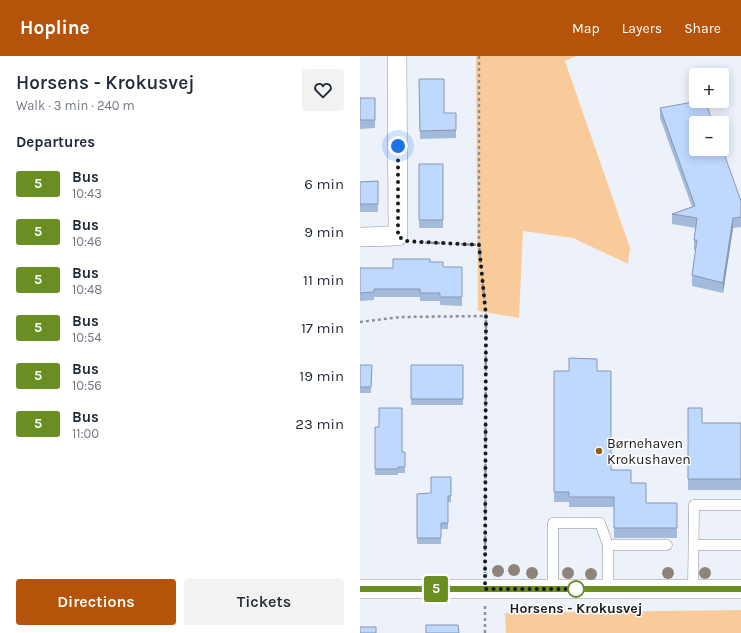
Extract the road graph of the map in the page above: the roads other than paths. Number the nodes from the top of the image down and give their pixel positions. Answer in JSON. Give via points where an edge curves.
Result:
{"nodes":[{"id":1,"x":397,"y":56,"type":"edge"},
{"id":2,"x":360,"y":237,"type":"edge"},
{"id":3,"x":741,"y":505,"type":"edge"},
{"id":4,"x":608,"y":545,"type":"junction"},
{"id":5,"x":667,"y":545,"type":"dead end"},
{"id":6,"x":694,"y":545,"type":"junction"},
{"id":7,"x":741,"y":545,"type":"edge"},
{"id":8,"x":360,"y":589,"type":"edge"},
{"id":9,"x":553,"y":589,"type":"junction"},
{"id":10,"x":608,"y":589,"type":"junction"},
{"id":11,"x":694,"y":589,"type":"junction"},
{"id":12,"x":741,"y":589,"type":"edge"}],
"edges":[{"from":1,"to":2,"type":"street","via":[[398,236]]},
{"from":3,"to":6,"type":"lane","via":[[694,505]]},
{"from":4,"to":5,"type":"lane"},
{"from":4,"to":9,"type":"lane","via":[[600,523],[553,523]]},
{"from":4,"to":10,"type":"lane"},
{"from":6,"to":7,"type":"lane"},
{"from":6,"to":11,"type":"lane"},
{"from":8,"to":9,"type":"street"},
{"from":9,"to":10,"type":"street"},
{"from":10,"to":11,"type":"street"},
{"from":11,"to":12,"type":"street"}]}
